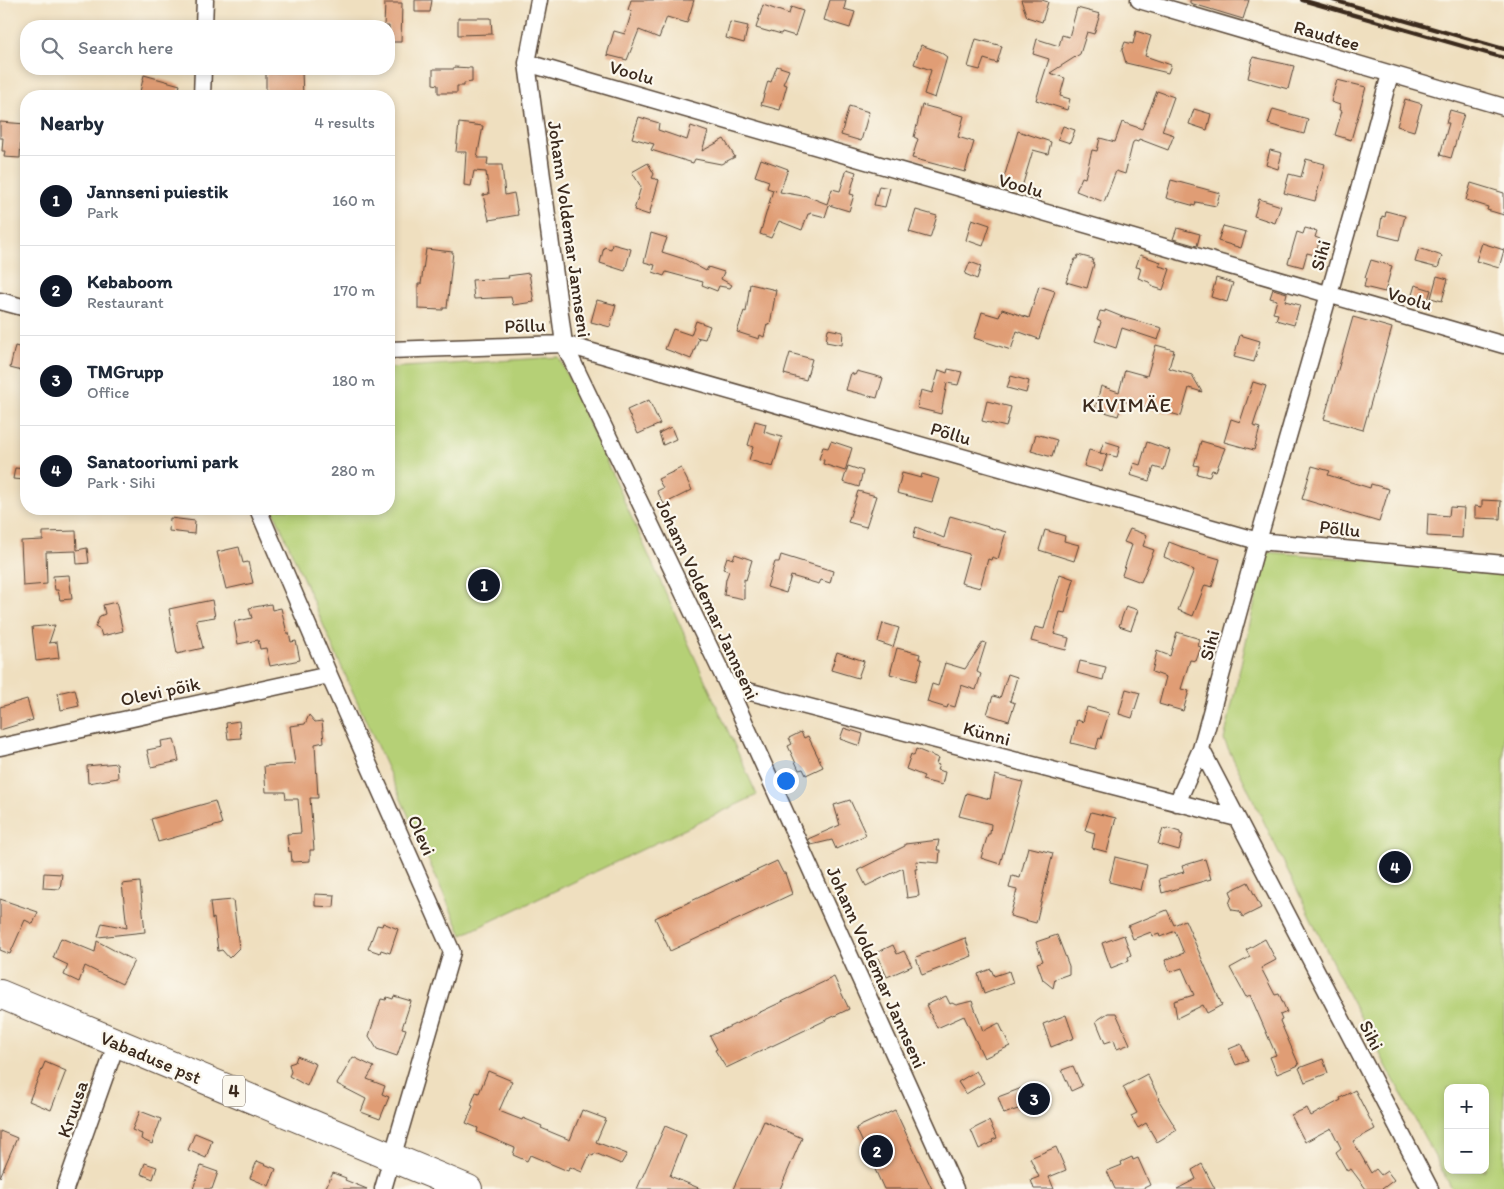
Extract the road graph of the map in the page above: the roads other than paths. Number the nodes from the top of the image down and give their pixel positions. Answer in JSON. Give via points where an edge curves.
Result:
{"nodes":[{"id":1,"x":205,"y":0,"type":"edge"},
{"id":2,"x":539,"y":0,"type":"edge"},
{"id":3,"x":1139,"y":0,"type":"edge"},
{"id":4,"x":204,"y":20,"type":"edge"},
{"id":5,"x":527,"y":63,"type":"junction"},
{"id":6,"x":1390,"y":74,"type":"junction"},
{"id":7,"x":203,"y":75,"type":"edge"},
{"id":8,"x":202,"y":90,"type":"edge"},
{"id":9,"x":1504,"y":107,"type":"edge"},
{"id":10,"x":1329,"y":296,"type":"junction"},
{"id":11,"x":0,"y":301,"type":"edge"},
{"id":12,"x":20,"y":306,"type":"edge"},
{"id":13,"x":564,"y":344,"type":"junction"},
{"id":14,"x":1504,"y":346,"type":"edge"},
{"id":15,"x":395,"y":350,"type":"edge"},
{"id":16,"x":261,"y":515,"type":"edge"},
{"id":17,"x":1258,"y":540,"type":"junction"},
{"id":18,"x":1504,"y":564,"type":"edge"},
{"id":19,"x":329,"y":675,"type":"junction"},
{"id":20,"x":728,"y":686,"type":"junction"},
{"id":21,"x":0,"y":747,"type":"edge"},
{"id":22,"x":1201,"y":749,"type":"junction"},
{"id":23,"x":1177,"y":803,"type":"junction"},
{"id":24,"x":1237,"y":818,"type":"junction"},
{"id":25,"x":0,"y":994,"type":"edge"},
{"id":26,"x":0,"y":1010,"type":"edge"},
{"id":27,"x":114,"y":1049,"type":"junction"},
{"id":28,"x":388,"y":1172,"type":"edge"},
{"id":29,"x":1427,"y":1188,"type":"edge"},
{"id":30,"x":65,"y":1189,"type":"edge"},
{"id":31,"x":433,"y":1189,"type":"edge"},
{"id":32,"x":468,"y":1189,"type":"edge"},
{"id":33,"x":955,"y":1189,"type":"edge"}],
"edges":[{"from":1,"to":4,"type":"street"},
{"from":2,"to":5,"type":"street","name":"Johann Voldemar Jannseni"},
{"from":3,"to":6,"type":"street","name":"Raudtee"},
{"from":5,"to":10,"type":"street","name":"Voolu"},
{"from":5,"to":13,"type":"street","name":"Johann Voldemar Jannseni"},
{"from":6,"to":9,"type":"street","name":"Raudtee"},
{"from":6,"to":10,"type":"street","name":"Sihi"},
{"from":7,"to":8,"type":"street"},
{"from":10,"to":14,"type":"street","name":"Voolu"},
{"from":10,"to":17,"type":"street","name":"Sihi"},
{"from":11,"to":12,"type":"street"},
{"from":13,"to":15,"type":"street","name":"Põllu"},
{"from":13,"to":17,"type":"street","name":"Põllu"},
{"from":13,"to":20,"type":"street","name":"Johann Voldemar Jannseni"},
{"from":16,"to":19,"type":"street","name":"Olevi"},
{"from":17,"to":18,"type":"street","name":"Põllu"},
{"from":17,"to":22,"type":"street","name":"Sihi"},
{"from":19,"to":21,"type":"street","name":"Olevi põik"},
{"from":19,"to":28,"type":"street","name":"Olevi","via":[[452,952]]},
{"from":20,"to":23,"type":"street","name":"Künni"},
{"from":20,"to":33,"type":"street","name":"Johann Voldemar Jannseni"},
{"from":22,"to":23,"type":"street"},
{"from":22,"to":24,"type":"street","name":"Sihi"},
{"from":23,"to":24,"type":"street","name":"Künni"},
{"from":24,"to":29,"type":"street","name":"Sihi"},
{"from":25,"to":27,"type":"highway","name":"Vabaduse pst","number":"4"},
{"from":26,"to":27,"type":"highway","name":"Vabaduse pst","number":"4"},
{"from":27,"to":28,"type":"highway","name":"Vabaduse pst","number":"4"},
{"from":27,"to":30,"type":"street","name":"Kruusa"},
{"from":28,"to":31,"type":"highway","name":"Vabaduse pst","number":"4"},
{"from":28,"to":32,"type":"highway","name":"Vabaduse pst","number":"4"}]}
